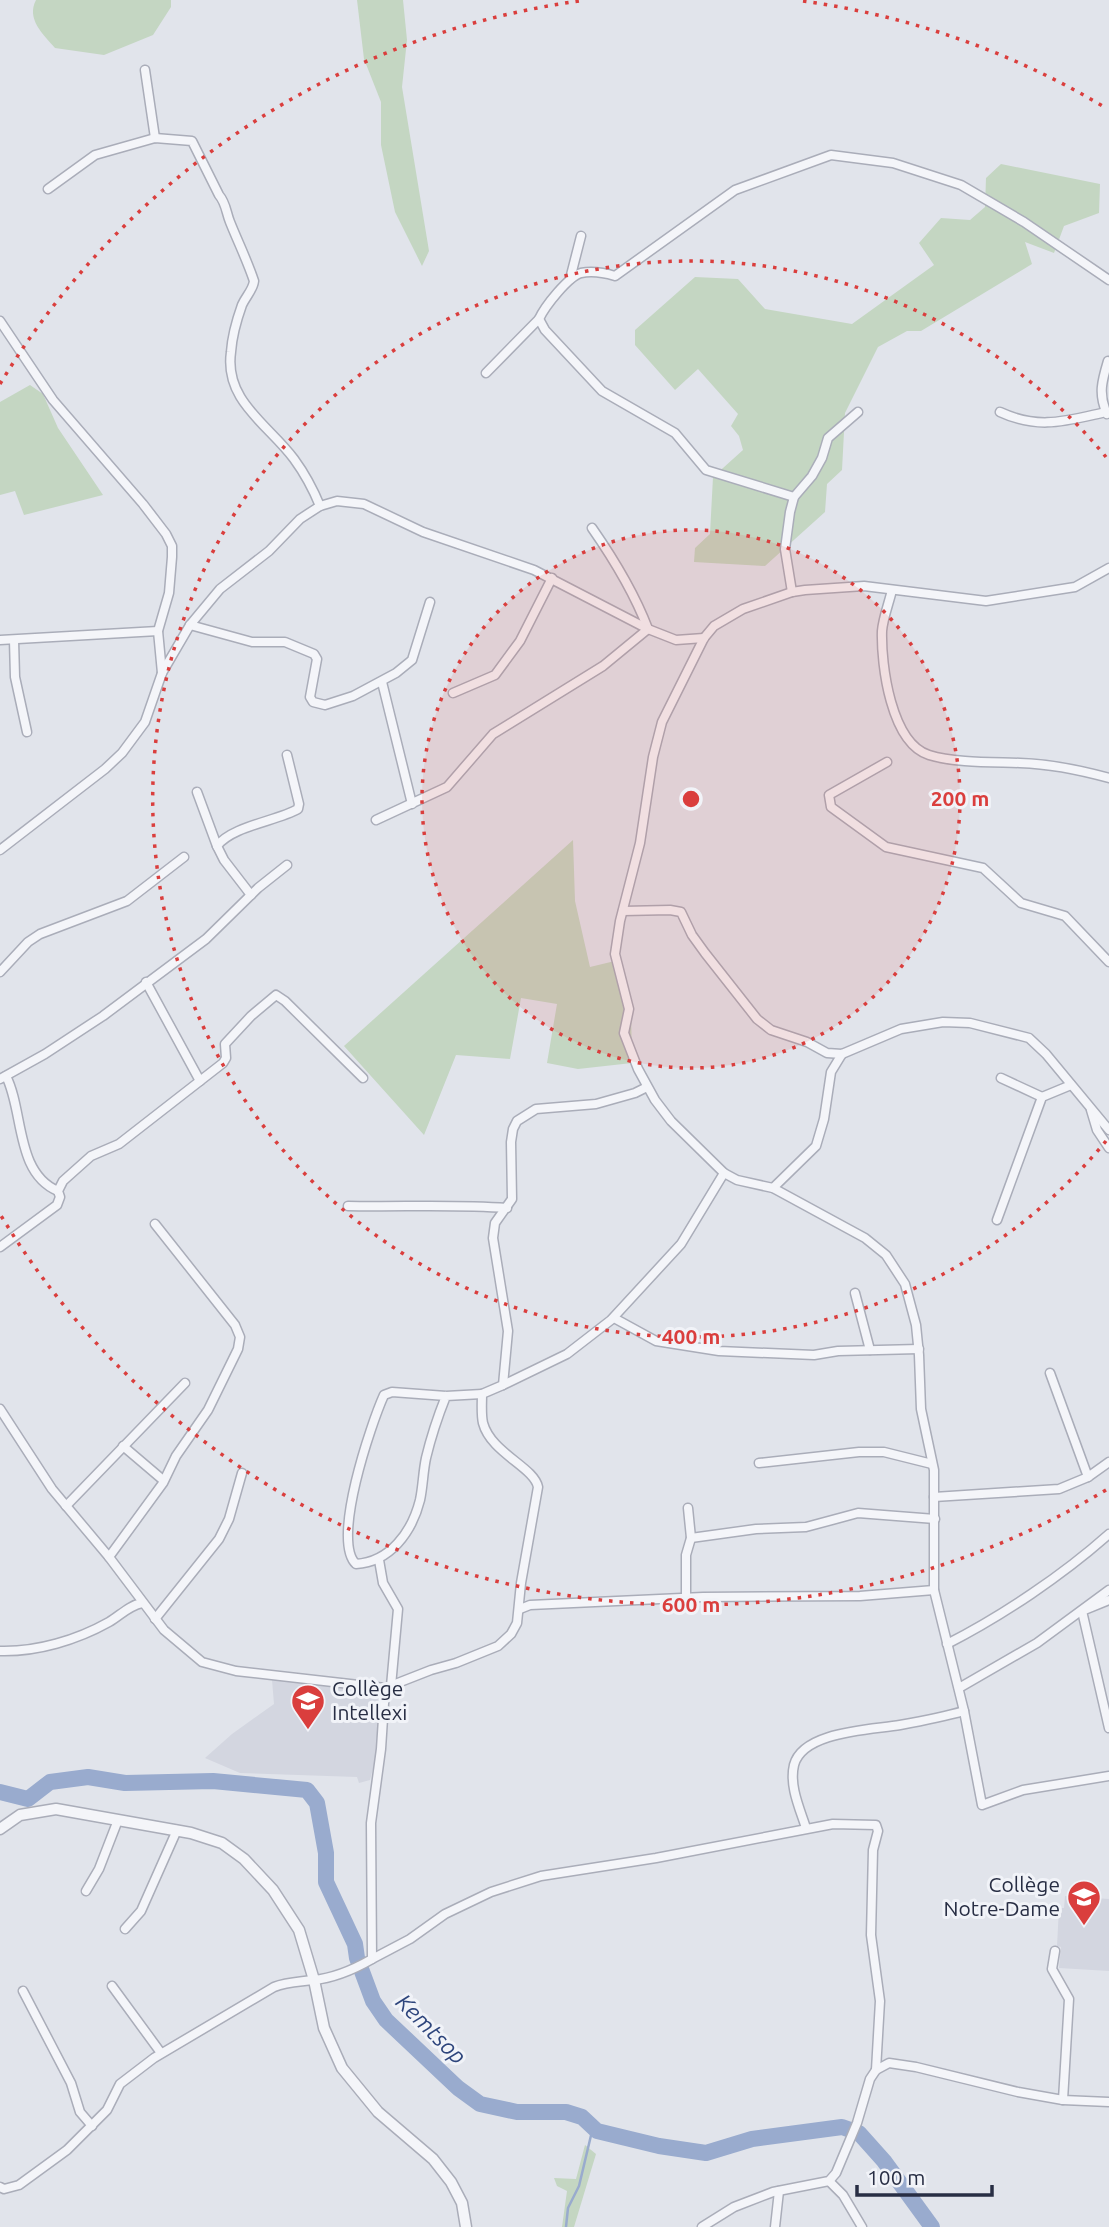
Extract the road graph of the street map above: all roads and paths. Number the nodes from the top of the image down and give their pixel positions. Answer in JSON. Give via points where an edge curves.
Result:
{"nodes":[{"id":1,"x":145,"y":70,"type":"dead end"},
{"id":2,"x":155,"y":138,"type":"junction"},
{"id":3,"x":48,"y":189,"type":"dead end"},
{"id":4,"x":582,"y":236,"type":"dead end"},
{"id":5,"x":1109,"y":280,"type":"edge"},
{"id":6,"x":570,"y":282,"type":"junction"},
{"id":7,"x":539,"y":319,"type":"junction"},
{"id":8,"x":0,"y":321,"type":"edge"},
{"id":9,"x":1108,"y":361,"type":"edge"},
{"id":10,"x":486,"y":373,"type":"dead end"},
{"id":11,"x":858,"y":412,"type":"dead end"},
{"id":12,"x":1000,"y":412,"type":"dead end"},
{"id":13,"x":1107,"y":414,"type":"edge"},
{"id":14,"x":794,"y":497,"type":"junction"},
{"id":15,"x":320,"y":506,"type":"junction"},
{"id":16,"x":592,"y":528,"type":"dead end"},
{"id":17,"x":1109,"y":568,"type":"edge"},
{"id":18,"x":552,"y":578,"type":"junction"},
{"id":19,"x":892,"y":590,"type":"junction"},
{"id":20,"x":792,"y":592,"type":"junction"},
{"id":21,"x":430,"y":602,"type":"dead end"},
{"id":22,"x":190,"y":625,"type":"junction"},
{"id":23,"x":648,"y":629,"type":"junction"},
{"id":24,"x":158,"y":631,"type":"junction"},
{"id":25,"x":704,"y":638,"type":"junction"},
{"id":26,"x":0,"y":640,"type":"edge"},
{"id":27,"x":14,"y":640,"type":"junction"},
{"id":28,"x":162,"y":673,"type":"junction"},
{"id":29,"x":382,"y":682,"type":"junction"},
{"id":30,"x":453,"y":693,"type":"dead end"},
{"id":31,"x":27,"y":732,"type":"dead end"},
{"id":32,"x":287,"y":755,"type":"dead end"},
{"id":33,"x":887,"y":762,"type":"dead end"},
{"id":34,"x":1109,"y":778,"type":"edge"},
{"id":35,"x":197,"y":792,"type":"dead end"},
{"id":36,"x":412,"y":804,"type":"junction"},
{"id":37,"x":376,"y":820,"type":"dead end"},
{"id":38,"x":218,"y":846,"type":"junction"},
{"id":39,"x":0,"y":850,"type":"edge"},
{"id":40,"x":184,"y":857,"type":"dead end"},
{"id":41,"x":286,"y":865,"type":"dead end"},
{"id":42,"x":251,"y":895,"type":"junction"},
{"id":43,"x":623,"y":911,"type":"junction"},
{"id":44,"x":1109,"y":962,"type":"edge"},
{"id":45,"x":0,"y":972,"type":"edge"},
{"id":46,"x":146,"y":982,"type":"junction"},
{"id":47,"x":842,"y":1055,"type":"junction"},
{"id":48,"x":3,"y":1077,"type":"edge"},
{"id":49,"x":363,"y":1078,"type":"dead end"},
{"id":50,"x":1001,"y":1078,"type":"dead end"},
{"id":51,"x":200,"y":1081,"type":"junction"},
{"id":52,"x":1071,"y":1085,"type":"junction"},
{"id":53,"x":647,"y":1087,"type":"junction"},
{"id":54,"x":1042,"y":1097,"type":"junction"},
{"id":55,"x":1089,"y":1104,"type":"junction"},
{"id":56,"x":1109,"y":1130,"type":"edge"},
{"id":57,"x":1109,"y":1148,"type":"edge"},
{"id":58,"x":724,"y":1173,"type":"junction"},
{"id":59,"x":773,"y":1188,"type":"junction"},
{"id":60,"x":58,"y":1191,"type":"junction"},
{"id":61,"x":348,"y":1206,"type":"dead end"},
{"id":62,"x":507,"y":1208,"type":"junction"},
{"id":63,"x":997,"y":1220,"type":"dead end"},
{"id":64,"x":155,"y":1224,"type":"dead end"},
{"id":65,"x":0,"y":1247,"type":"edge"},
{"id":66,"x":855,"y":1293,"type":"dead end"},
{"id":67,"x":614,"y":1318,"type":"junction"},
{"id":68,"x":919,"y":1349,"type":"junction"},
{"id":69,"x":870,"y":1350,"type":"junction"},
{"id":70,"x":1050,"y":1373,"type":"dead end"},
{"id":71,"x":185,"y":1383,"type":"dead end"},
{"id":72,"x":503,"y":1385,"type":"junction"},
{"id":73,"x":482,"y":1394,"type":"junction"},
{"id":74,"x":446,"y":1396,"type":"junction"},
{"id":75,"x":0,"y":1409,"type":"edge"},
{"id":76,"x":123,"y":1446,"type":"junction"},
{"id":77,"x":1109,"y":1462,"type":"edge"},
{"id":78,"x":759,"y":1463,"type":"dead end"},
{"id":79,"x":932,"y":1464,"type":"junction"},
{"id":80,"x":242,"y":1473,"type":"dead end"},
{"id":81,"x":1088,"y":1477,"type":"junction"},
{"id":82,"x":163,"y":1480,"type":"junction"},
{"id":83,"x":934,"y":1497,"type":"junction"},
{"id":84,"x":66,"y":1507,"type":"junction"},
{"id":85,"x":688,"y":1508,"type":"dead end"},
{"id":86,"x":935,"y":1519,"type":"junction"},
{"id":87,"x":1109,"y":1534,"type":"edge"},
{"id":88,"x":691,"y":1538,"type":"junction"},
{"id":89,"x":109,"y":1557,"type":"junction"},
{"id":90,"x":379,"y":1560,"type":"junction"},
{"id":91,"x":934,"y":1590,"type":"junction"},
{"id":92,"x":1109,"y":1590,"type":"edge"},
{"id":93,"x":686,"y":1597,"type":"junction"},
{"id":94,"x":1109,"y":1600,"type":"edge"},
{"id":95,"x":142,"y":1603,"type":"junction"},
{"id":96,"x":520,"y":1609,"type":"junction"},
{"id":97,"x":1082,"y":1611,"type":"junction"},
{"id":98,"x":155,"y":1619,"type":"junction"},
{"id":99,"x":947,"y":1644,"type":"junction"},
{"id":100,"x":0,"y":1651,"type":"edge"},
{"id":101,"x":388,"y":1687,"type":"junction"},
{"id":102,"x":959,"y":1688,"type":"junction"},
{"id":103,"x":964,"y":1711,"type":"junction"},
{"id":104,"x":1109,"y":1728,"type":"edge"},
{"id":105,"x":1109,"y":1776,"type":"edge"},
{"id":106,"x":118,"y":1821,"type":"junction"},
{"id":107,"x":806,"y":1828,"type":"junction"},
{"id":108,"x":0,"y":1829,"type":"edge"},
{"id":109,"x":177,"y":1830,"type":"junction"},
{"id":110,"x":86,"y":1891,"type":"dead end"},
{"id":111,"x":125,"y":1929,"type":"dead end"},
{"id":112,"x":1055,"y":1951,"type":"dead end"},
{"id":113,"x":369,"y":1961,"type":"junction"},
{"id":114,"x":314,"y":1980,"type":"junction"},
{"id":115,"x":112,"y":1986,"type":"dead end"},
{"id":116,"x":23,"y":1991,"type":"dead end"},
{"id":117,"x":161,"y":2053,"type":"junction"},
{"id":118,"x":876,"y":2070,"type":"junction"},
{"id":119,"x":1063,"y":2100,"type":"junction"},
{"id":120,"x":1109,"y":2102,"type":"edge"},
{"id":121,"x":92,"y":2126,"type":"junction"},
{"id":122,"x":829,"y":2181,"type":"junction"},
{"id":123,"x":1,"y":2190,"type":"edge"},
{"id":124,"x":779,"y":2191,"type":"junction"},
{"id":125,"x":466,"y":2227,"type":"edge"},
{"id":126,"x":702,"y":2227,"type":"edge"},
{"id":127,"x":775,"y":2227,"type":"edge"},
{"id":128,"x":862,"y":2227,"type":"edge"}],
"edges":[{"from":1,"to":2,"type":"street"},
{"from":2,"to":3,"type":"street","via":[[94,155]]},
{"from":2,"to":15,"type":"street","via":[[192,141],[223,200],[254,281],[230,352],[234,385],[244,405],[293,457]]},
{"from":4,"to":6,"type":"street"},
{"from":5,"to":6,"type":"street","via":[[961,184],[893,163],[831,155],[735,190],[615,276],[589,272]]},
{"from":6,"to":7,"type":"street","via":[[544,307]]},
{"from":7,"to":10,"type":"street"},
{"from":7,"to":14,"type":"street","via":[[602,391],[675,433],[706,470]]},
{"from":8,"to":24,"type":"street","via":[[53,400],[166,534],[172,557],[169,593]]},
{"from":9,"to":13,"type":"street","via":[[1100,395]]},
{"from":11,"to":14,"type":"street","via":[[828,438],[817,467]]},
{"from":12,"to":13,"type":"street","via":[[1040,424]]},
{"from":14,"to":20,"type":"street","via":[[785,549]]},
{"from":15,"to":18,"type":"street","via":[[337,501],[364,505],[423,532]]},
{"from":15,"to":22,"type":"street","via":[[220,589]]},
{"from":16,"to":23,"type":"street","via":[[635,594]]},
{"from":17,"to":19,"type":"street","via":[[1075,587],[986,601]]},
{"from":18,"to":23,"type":"street"},
{"from":18,"to":30,"type":"street","via":[[520,641],[495,675]]},
{"from":19,"to":20,"type":"street","via":[[834,586]]},
{"from":19,"to":34,"type":"street","via":[[882,629],[886,687],[907,737],[926,754],[1060,767]]},
{"from":20,"to":25,"type":"street","via":[[743,609],[714,626]]},
{"from":21,"to":29,"type":"street","via":[[412,660]]},
{"from":22,"to":28,"type":"street"},
{"from":22,"to":29,"type":"street","via":[[252,642],[285,642],[314,654],[317,659],[309,693],[316,703],[334,703]]},
{"from":23,"to":25,"type":"street","via":[[676,640]]},
{"from":23,"to":36,"type":"street","via":[[603,666],[493,734],[447,787]]},
{"from":24,"to":27,"type":"street"},
{"from":24,"to":28,"type":"street"},
{"from":25,"to":43,"type":"street","via":[[662,722]]},
{"from":26,"to":27,"type":"street"},
{"from":27,"to":31,"type":"street","via":[[15,677]]},
{"from":28,"to":39,"type":"street","via":[[145,722],[122,753]]},
{"from":29,"to":36,"type":"street"},
{"from":32,"to":38,"type":"street","via":[[298,809],[257,824]]},
{"from":33,"to":44,"type":"street","via":[[829,795],[831,807],[886,847],[983,868],[1021,903],[1065,916]]},
{"from":35,"to":38,"type":"street"},
{"from":36,"to":37,"type":"street"},
{"from":38,"to":42,"type":"street"},
{"from":40,"to":45,"type":"street","via":[[127,901],[40,934]]},
{"from":41,"to":42,"type":"street"},
{"from":42,"to":46,"type":"street","via":[[206,939]]},
{"from":43,"to":47,"type":"street","via":[[677,910],[757,1019],[771,1030]]},
{"from":43,"to":53,"type":"street","via":[[615,954],[629,1009],[624,1032]]},
{"from":46,"to":48,"type":"street","via":[[103,1016]]},
{"from":46,"to":51,"type":"street"},
{"from":47,"to":52,"type":"street","via":[[911,1026],[970,1023],[1029,1038]]},
{"from":47,"to":59,"type":"street","via":[[831,1072],[816,1146]]},
{"from":48,"to":60,"type":"street","via":[[15,1095],[31,1162],[44,1183]]},
{"from":49,"to":51,"type":"street","via":[[276,995],[235,1032],[225,1044],[223,1063]]},
{"from":50,"to":54,"type":"street"},
{"from":51,"to":60,"type":"street","via":[[119,1144],[91,1156]]},
{"from":52,"to":54,"type":"street"},
{"from":52,"to":55,"type":"street"},
{"from":53,"to":58,"type":"street","via":[[686,1138]]},
{"from":53,"to":62,"type":"street","via":[[596,1104],[536,1110],[517,1121],[511,1150],[513,1193]]},
{"from":54,"to":63,"type":"street"},
{"from":55,"to":56,"type":"street"},
{"from":55,"to":57,"type":"street"},
{"from":58,"to":59,"type":"street"},
{"from":58,"to":67,"type":"street","via":[[681,1244]]},
{"from":59,"to":68,"type":"street","via":[[846,1226],[886,1255],[905,1284]]},
{"from":60,"to":65,"type":"street","via":[[57,1205]]},
{"from":61,"to":62,"type":"street"},
{"from":62,"to":72,"type":"street","via":[[495,1223],[493,1238],[508,1331]]},
{"from":64,"to":82,"type":"street","via":[[240,1337],[208,1410]]},
{"from":66,"to":69,"type":"street"},
{"from":67,"to":69,"type":"street","via":[[656,1341],[719,1351],[814,1355]]},
{"from":67,"to":72,"type":"street","via":[[567,1354]]},
{"from":68,"to":69,"type":"street"},
{"from":68,"to":79,"type":"street","via":[[921,1409]]},
{"from":70,"to":81,"type":"street"},
{"from":71,"to":76,"type":"street"},
{"from":72,"to":73,"type":"street"},
{"from":73,"to":74,"type":"street"},
{"from":73,"to":96,"type":"street","via":[[487,1431],[501,1451],[532,1475],[538,1487]]},
{"from":74,"to":90,"type":"street","via":[[426,1459],[416,1513],[394,1548]]},
{"from":74,"to":90,"type":"street","via":[[383,1395],[356,1479],[349,1527],[353,1561]]},
{"from":75,"to":84,"type":"street"},
{"from":76,"to":82,"type":"street"},
{"from":76,"to":84,"type":"street"},
{"from":77,"to":81,"type":"street"},
{"from":78,"to":79,"type":"street","via":[[884,1452]]},
{"from":79,"to":83,"type":"street"},
{"from":80,"to":98,"type":"street","via":[[219,1539]]},
{"from":81,"to":83,"type":"street","via":[[1059,1489]]},
{"from":82,"to":89,"type":"street"},
{"from":83,"to":86,"type":"street"},
{"from":84,"to":89,"type":"street"},
{"from":85,"to":88,"type":"street"},
{"from":86,"to":88,"type":"street","via":[[858,1513],[795,1528]]},
{"from":86,"to":91,"type":"street"},
{"from":87,"to":99,"type":"street","via":[[1033,1591]]},
{"from":88,"to":93,"type":"street","via":[[686,1555]]},
{"from":89,"to":95,"type":"street"},
{"from":90,"to":101,"type":"street","via":[[383,1583],[398,1609]]},
{"from":91,"to":93,"type":"street","via":[[860,1596]]},
{"from":91,"to":99,"type":"street"},
{"from":92,"to":97,"type":"street"},
{"from":93,"to":96,"type":"street"},
{"from":94,"to":97,"type":"street"},
{"from":95,"to":98,"type":"street"},
{"from":95,"to":100,"type":"street","via":[[62,1642]]},
{"from":96,"to":101,"type":"street","via":[[511,1634],[498,1646]]},
{"from":97,"to":102,"type":"street"},
{"from":97,"to":104,"type":"street"},
{"from":98,"to":101,"type":"street","via":[[193,1656],[223,1669]]},
{"from":99,"to":102,"type":"street"},
{"from":101,"to":113,"type":"street","via":[[371,1823]]},
{"from":102,"to":103,"type":"street"},
{"from":103,"to":105,"type":"street","via":[[982,1805],[1023,1790]]},
{"from":103,"to":107,"type":"street","via":[[832,1736],[802,1751],[794,1764],[794,1788]]},
{"from":106,"to":108,"type":"street","via":[[56,1809],[20,1815]]},
{"from":106,"to":109,"type":"street"},
{"from":106,"to":110,"type":"street"},
{"from":107,"to":113,"type":"street","via":[[541,1876],[491,1892],[445,1914]]},
{"from":107,"to":118,"type":"street","via":[[856,1823],[876,1825],[878,1830],[873,1850],[871,1935],[880,2001]]},
{"from":109,"to":111,"type":"street","via":[[141,1911]]},
{"from":109,"to":114,"type":"street","via":[[222,1843],[254,1869],[294,1921]]},
{"from":112,"to":119,"type":"street","via":[[1052,1969],[1069,1999]]},
{"from":113,"to":114,"type":"street"},
{"from":114,"to":117,"type":"street","via":[[274,1987]]},
{"from":114,"to":125,"type":"street","via":[[324,2028],[342,2068],[379,2112],[452,2182]]},
{"from":115,"to":117,"type":"street"},
{"from":116,"to":121,"type":"street","via":[[68,2076],[80,2112]]},
{"from":117,"to":121,"type":"street","via":[[120,2084],[107,2110]]},
{"from":118,"to":119,"type":"street","via":[[889,2063],[916,2067]]},
{"from":118,"to":122,"type":"street","via":[[858,2123]]},
{"from":119,"to":120,"type":"street"},
{"from":121,"to":123,"type":"street","via":[[41,2170],[19,2185]]},
{"from":122,"to":124,"type":"street"},
{"from":122,"to":128,"type":"street"},
{"from":124,"to":126,"type":"street","via":[[734,2207]]},
{"from":124,"to":127,"type":"street"}]}
